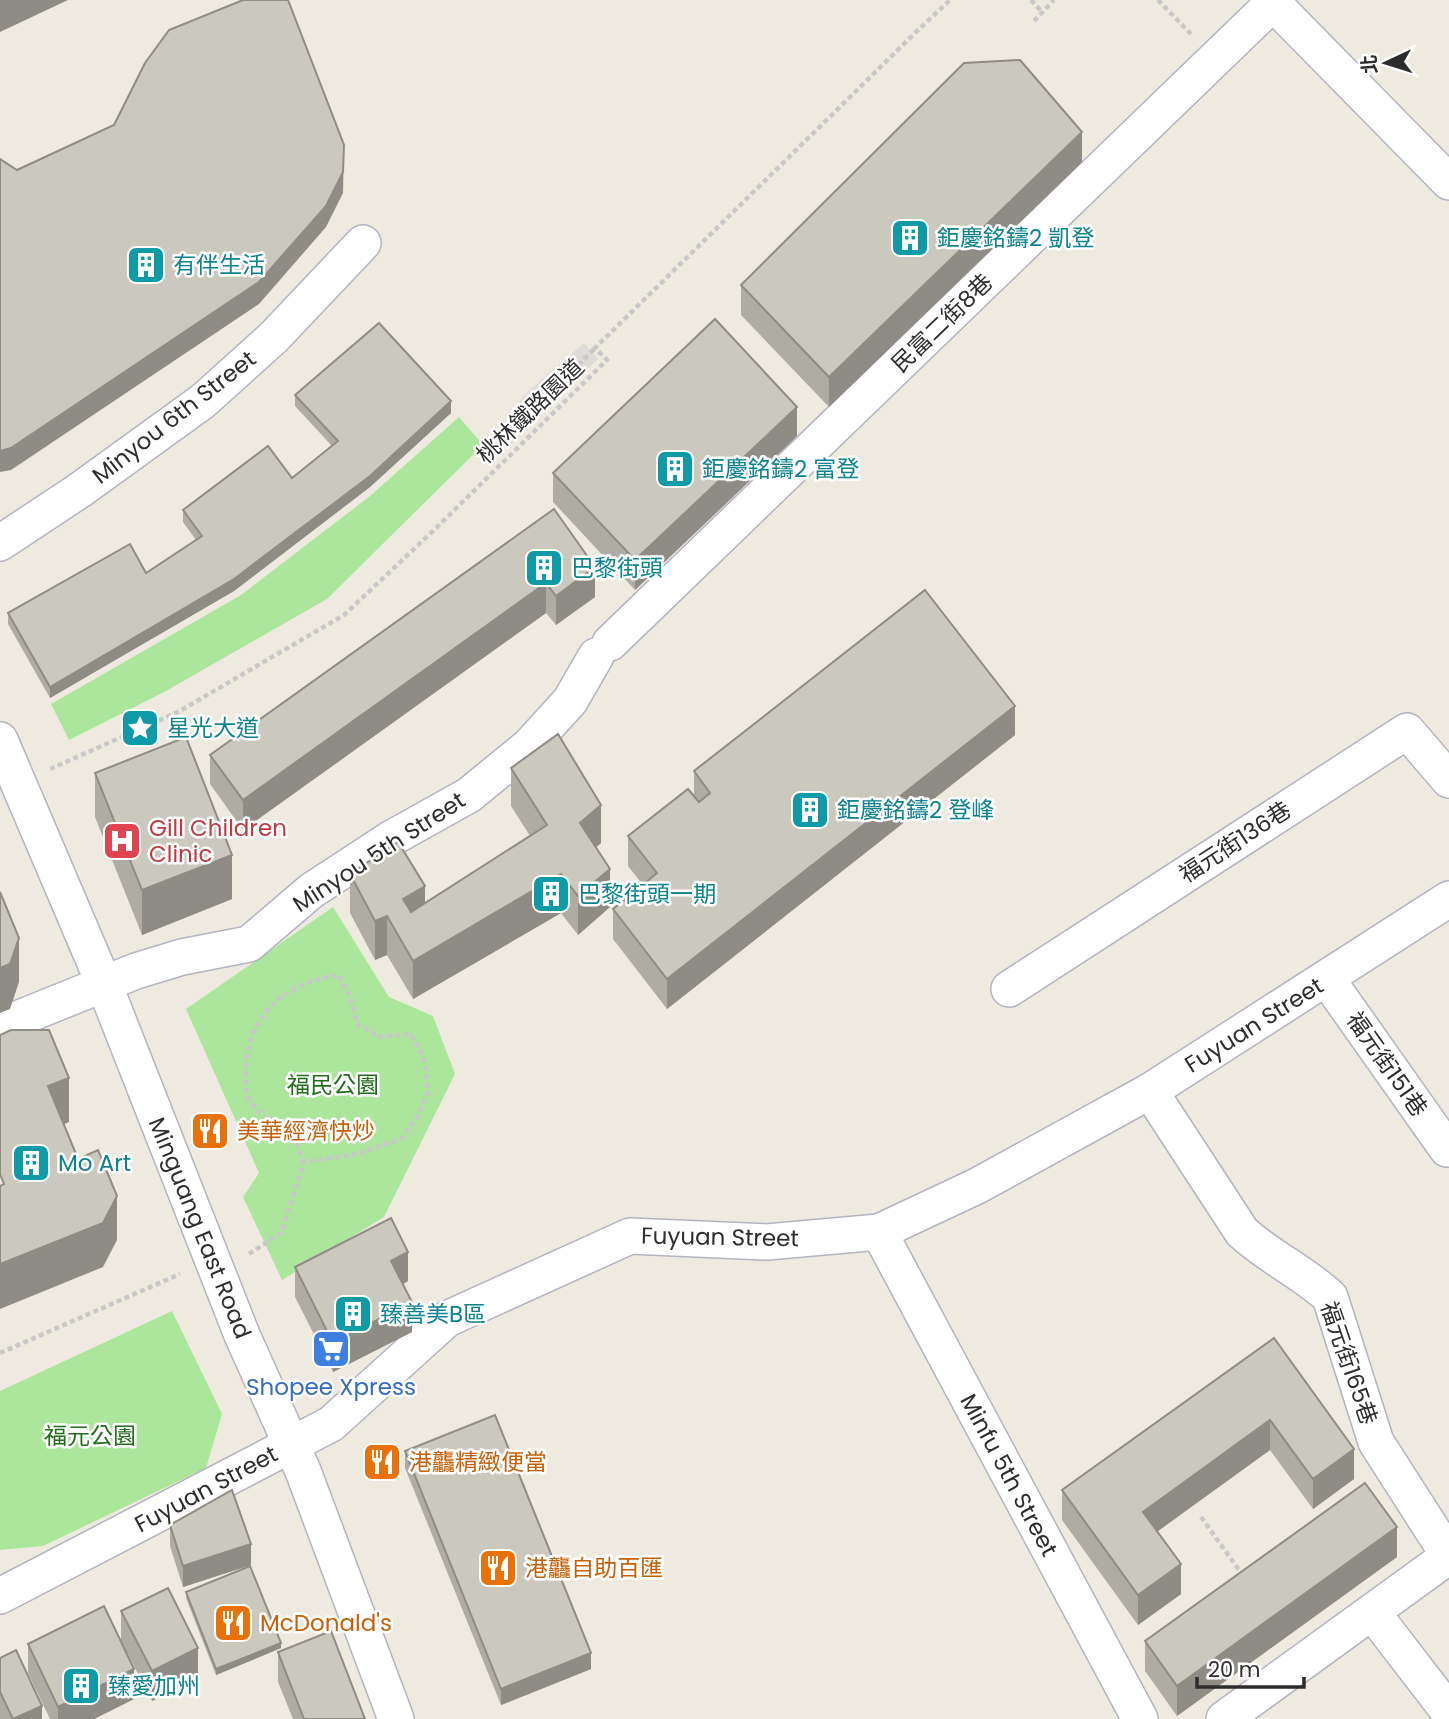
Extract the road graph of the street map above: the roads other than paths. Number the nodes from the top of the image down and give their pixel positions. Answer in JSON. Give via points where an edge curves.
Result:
{"nodes":[{"id":1,"x":1449,"y":182,"type":"edge"},
{"id":2,"x":363,"y":243,"type":"dead end"},
{"id":3,"x":0,"y":542,"type":"edge"},
{"id":4,"x":603,"y":649,"type":"joint"},
{"id":5,"x":0,"y":740,"type":"edge"},
{"id":6,"x":1449,"y":780,"type":"edge"},
{"id":7,"x":1449,"y":899,"type":"edge"},
{"id":8,"x":1326,"y":979,"type":"junction"},
{"id":9,"x":104,"y":984,"type":"junction"},
{"id":10,"x":1009,"y":989,"type":"dead end"},
{"id":11,"x":0,"y":1026,"type":"edge"},
{"id":12,"x":1150,"y":1091,"type":"junction"},
{"id":13,"x":1447,"y":1149,"type":"dead end"},
{"id":14,"x":879,"y":1232,"type":"junction"},
{"id":15,"x":291,"y":1444,"type":"junction"},
{"id":16,"x":1449,"y":1556,"type":"edge"},
{"id":17,"x":0,"y":1596,"type":"edge"},
{"id":18,"x":1372,"y":1612,"type":"junction"},
{"id":19,"x":1449,"y":1712,"type":"edge"},
{"id":20,"x":396,"y":1719,"type":"edge"},
{"id":21,"x":1140,"y":1719,"type":"edge"},
{"id":22,"x":1224,"y":1719,"type":"edge"}],
"edges":[{"from":1,"to":4,"type":"street","name":"民富二街8巷","via":[[1273,3]]},
{"from":2,"to":3,"type":"street","name":"Minyou 6th Street","via":[[275,337],[203,401]]},
{"from":4,"to":9,"type":"street","name":"Minyou 5th Street","via":[[570,701],[529,746],[469,795],[311,891],[249,944],[182,957]]},
{"from":5,"to":9,"type":"street","name":"Minguang East Road"},
{"from":6,"to":10,"type":"street","name":"福元街136巷","via":[[1408,731]]},
{"from":7,"to":8,"type":"street","name":"Fuyuan Street"},
{"from":8,"to":12,"type":"street","name":"Fuyuan Street"},
{"from":8,"to":13,"type":"street","name":"福元街151巷"},
{"from":9,"to":11,"type":"street","name":"Minyou 5th Street"},
{"from":9,"to":15,"type":"street","name":"Minguang East Road","via":[[242,1335]]},
{"from":12,"to":14,"type":"street","name":"Fuyuan Street","via":[[976,1186]]},
{"from":12,"to":16,"type":"street","name":"福元街165巷","via":[[1242,1232],[1330,1297],[1376,1442]]},
{"from":14,"to":15,"type":"street","name":"Fuyuan Street","via":[[766,1242],[630,1236],[447,1319],[331,1424]]},
{"from":14,"to":21,"type":"street","name":"Minfu 5th Street"},
{"from":15,"to":17,"type":"street","name":"Fuyuan Street"},
{"from":15,"to":20,"type":"street","name":"Minguang East Road"},
{"from":16,"to":18,"type":"street"},
{"from":18,"to":19,"type":"street"},
{"from":18,"to":22,"type":"street"}]}
